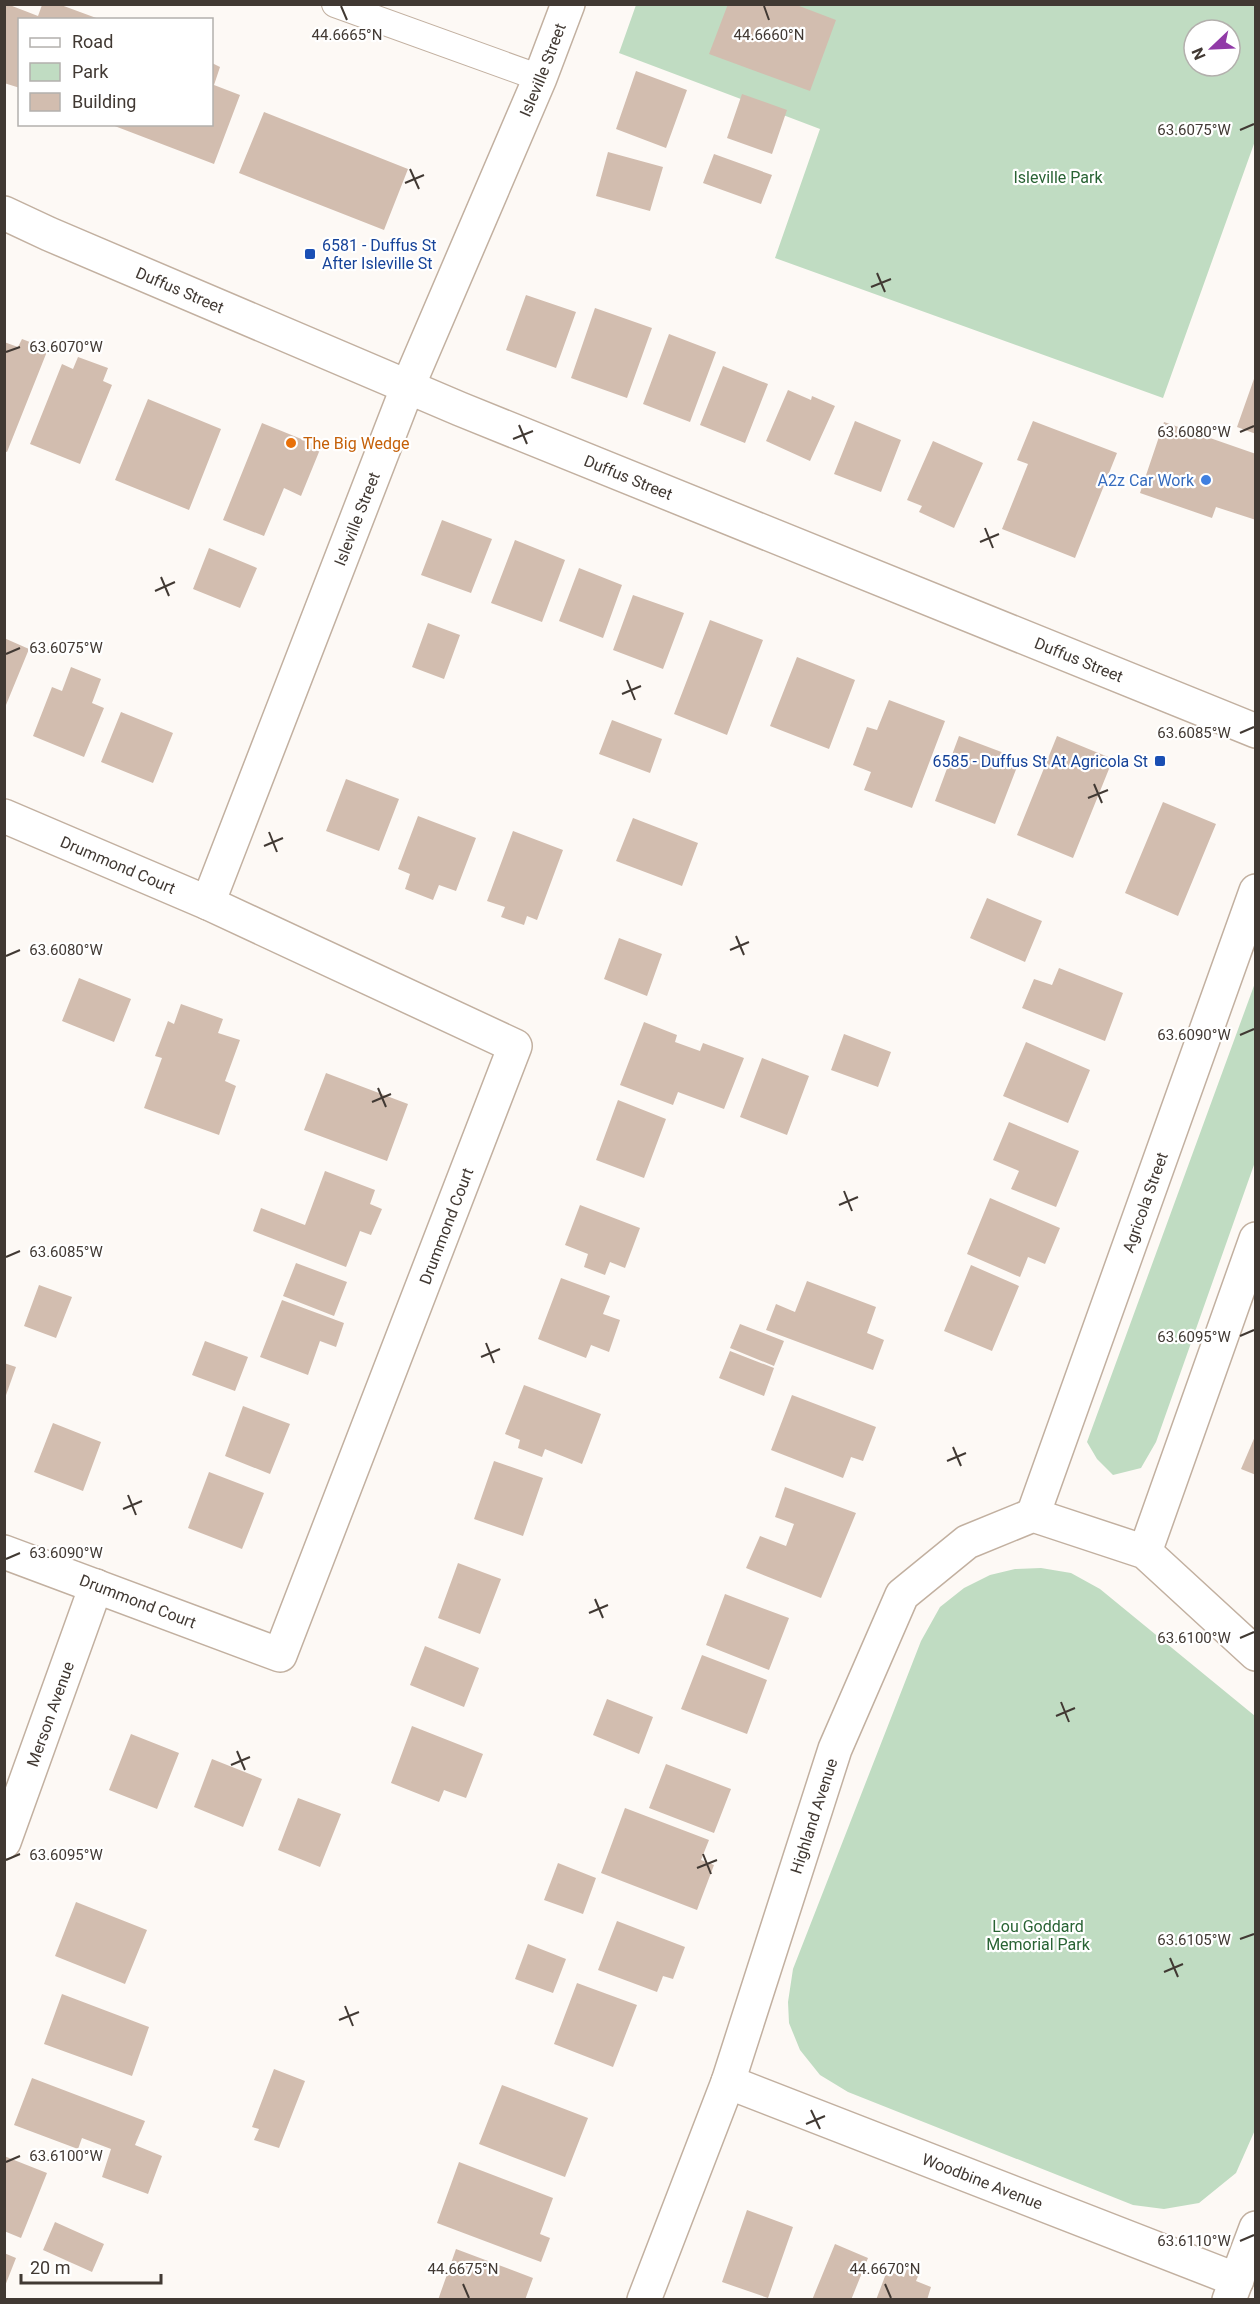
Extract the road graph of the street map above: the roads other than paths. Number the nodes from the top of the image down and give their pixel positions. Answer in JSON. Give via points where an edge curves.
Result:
{"nodes":[{"id":1,"x":335,"y":4,"type":"edge"},
{"id":2,"x":568,"y":4,"type":"edge"},
{"id":3,"x":540,"y":78,"type":"junction"},
{"id":4,"x":4,"y":213,"type":"edge"},
{"id":5,"x":408,"y":386,"type":"junction"},
{"id":6,"x":1256,"y":731,"type":"edge"},
{"id":7,"x":4,"y":816,"type":"edge"},
{"id":8,"x":1256,"y":891,"type":"edge"},
{"id":9,"x":208,"y":903,"type":"junction"},
{"id":10,"x":1256,"y":1239,"type":"edge"},
{"id":11,"x":1033,"y":1515,"type":"junction"},
{"id":12,"x":4,"y":1552,"type":"edge"},
{"id":13,"x":1145,"y":1552,"type":"junction"},
{"id":14,"x":96,"y":1586,"type":"junction"},
{"id":15,"x":1256,"y":1654,"type":"edge"},
{"id":16,"x":4,"y":1842,"type":"edge"},
{"id":17,"x":728,"y":2082,"type":"junction"},
{"id":18,"x":1256,"y":2228,"type":"edge"},
{"id":19,"x":1233,"y":2290,"type":"edge"},
{"id":20,"x":644,"y":2300,"type":"edge"}],
"edges":[{"from":1,"to":3,"type":"lane"},
{"from":2,"to":3,"type":"street","name":"Isleville Street"},
{"from":3,"to":5,"type":"street","name":"Isleville Street"},
{"from":4,"to":5,"type":"street","name":"Duffus Street"},
{"from":5,"to":6,"type":"street","name":"Duffus Street"},
{"from":5,"to":9,"type":"street","name":"Isleville Street"},
{"from":7,"to":9,"type":"street","name":"Drummond Court"},
{"from":8,"to":11,"type":"street","name":"Agricola Street"},
{"from":9,"to":14,"type":"street","name":"Drummond Court","via":[[515,1046],[280,1655]]},
{"from":10,"to":13,"type":"street"},
{"from":11,"to":13,"type":"street"},
{"from":11,"to":17,"type":"street","name":"Highland Avenue","via":[[967,1542],[902,1596],[835,1749]]},
{"from":12,"to":14,"type":"street","name":"Drummond Court"},
{"from":13,"to":15,"type":"street"},
{"from":14,"to":16,"type":"street","name":"Merson Avenue"},
{"from":17,"to":19,"type":"street","name":"Woodbine Avenue"},
{"from":17,"to":20,"type":"street","name":"Highland Avenue"},
{"from":18,"to":19,"type":"street"}]}
